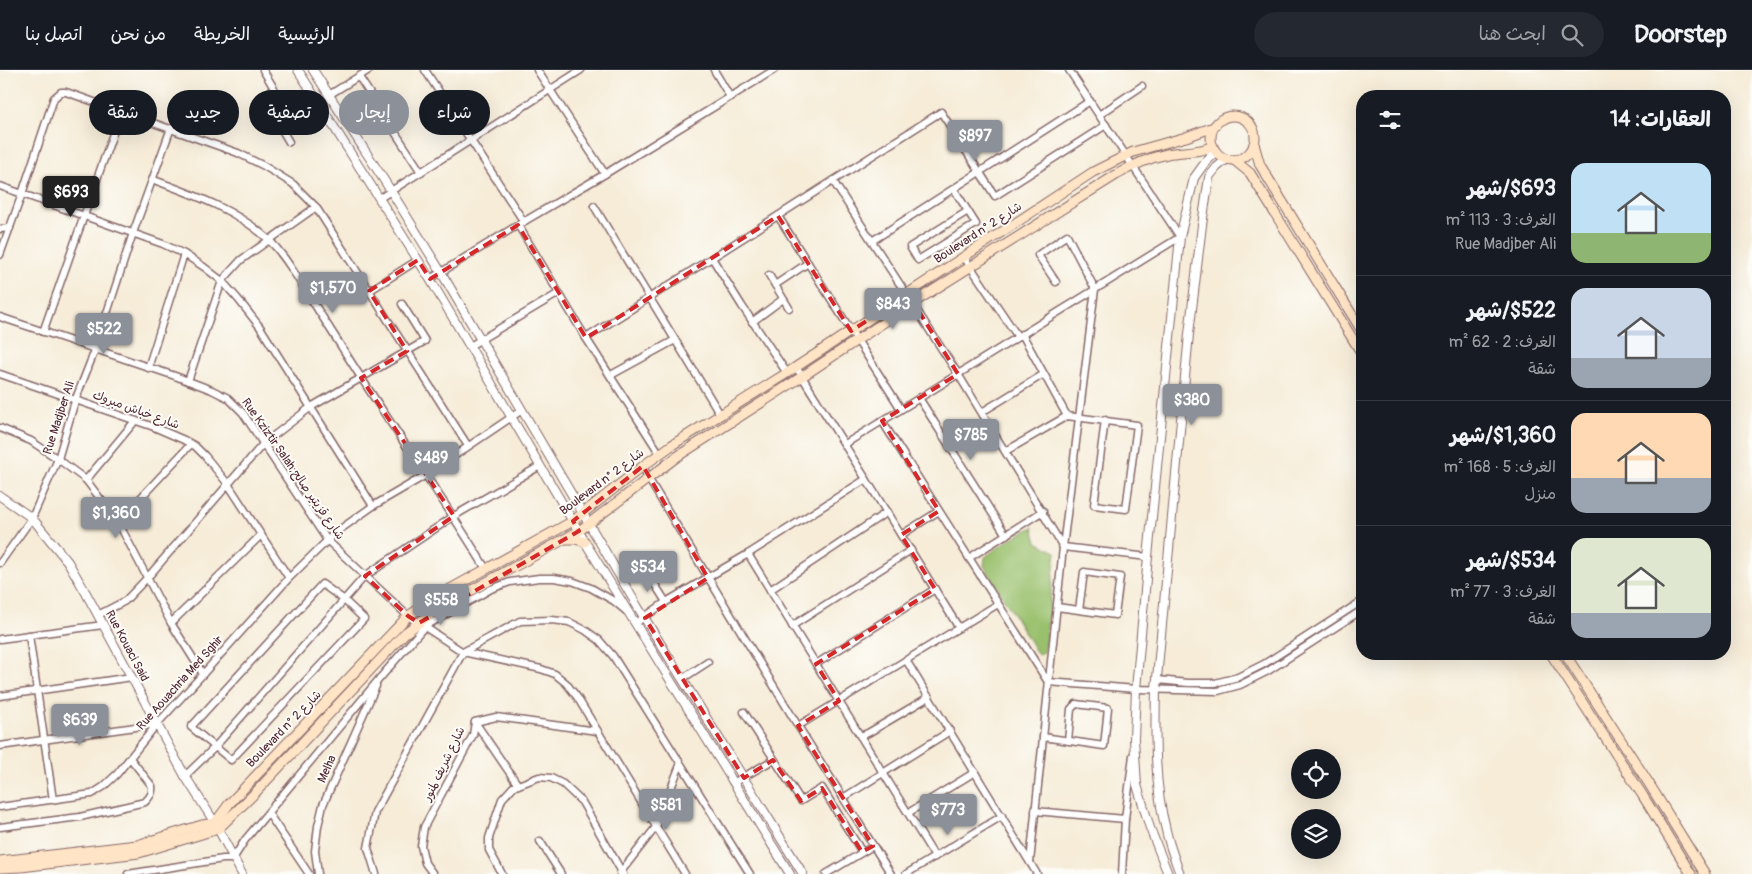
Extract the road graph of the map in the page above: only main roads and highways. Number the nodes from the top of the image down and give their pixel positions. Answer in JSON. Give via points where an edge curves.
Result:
{"nodes":[{"id":1,"x":1214,"y":127,"type":"junction"},
{"id":2,"x":1254,"y":144,"type":"junction"},
{"id":3,"x":1215,"y":149,"type":"junction"},
{"id":4,"x":1231,"y":160,"type":"junction"},
{"id":5,"x":1356,"y":321,"type":"edge"},
{"id":6,"x":1356,"y":344,"type":"edge"},
{"id":7,"x":567,"y":539,"type":"junction"},
{"id":8,"x":585,"y":542,"type":"road end"},
{"id":9,"x":1555,"y":660,"type":"edge"},
{"id":10,"x":1569,"y":660,"type":"edge"},
{"id":11,"x":217,"y":826,"type":"junction"},
{"id":12,"x":0,"y":861,"type":"edge"},
{"id":13,"x":0,"y":868,"type":"edge"},
{"id":14,"x":1690,"y":874,"type":"edge"},
{"id":15,"x":1705,"y":874,"type":"edge"}],
"edges":[{"from":1,"to":2,"type":"main road","via":[[1225,117],[1240,117],[1252,126]]},
{"from":1,"to":3,"type":"main road"},
{"from":1,"to":11,"type":"main road","name":"Boulevard n° شارع 2","via":[[1150,146],[1093,172],[660,454],[573,521],[408,616],[229,804]]},
{"from":2,"to":4,"type":"main road","via":[[1247,155]]},
{"from":2,"to":5,"type":"main road","via":[[1260,165]]},
{"from":3,"to":4,"type":"main road"},
{"from":3,"to":7,"type":"main road","name":"Boulevard n° شارع 2","via":[[1166,154],[1146,160],[1083,195],[678,456]]},
{"from":4,"to":6,"type":"main road","via":[[1250,173]]},
{"from":7,"to":8,"type":"main road"},
{"from":7,"to":11,"type":"main road","name":"Boulevard n° شارع 2","via":[[456,599],[422,625],[405,633],[254,794]]},
{"from":9,"to":14,"type":"main road"},
{"from":10,"to":15,"type":"main road"},
{"from":11,"to":12,"type":"main road","via":[[202,825],[137,845]]},
{"from":11,"to":13,"type":"main road","name":"Boulevard n° شارع 2","via":[[139,852]]}]}
